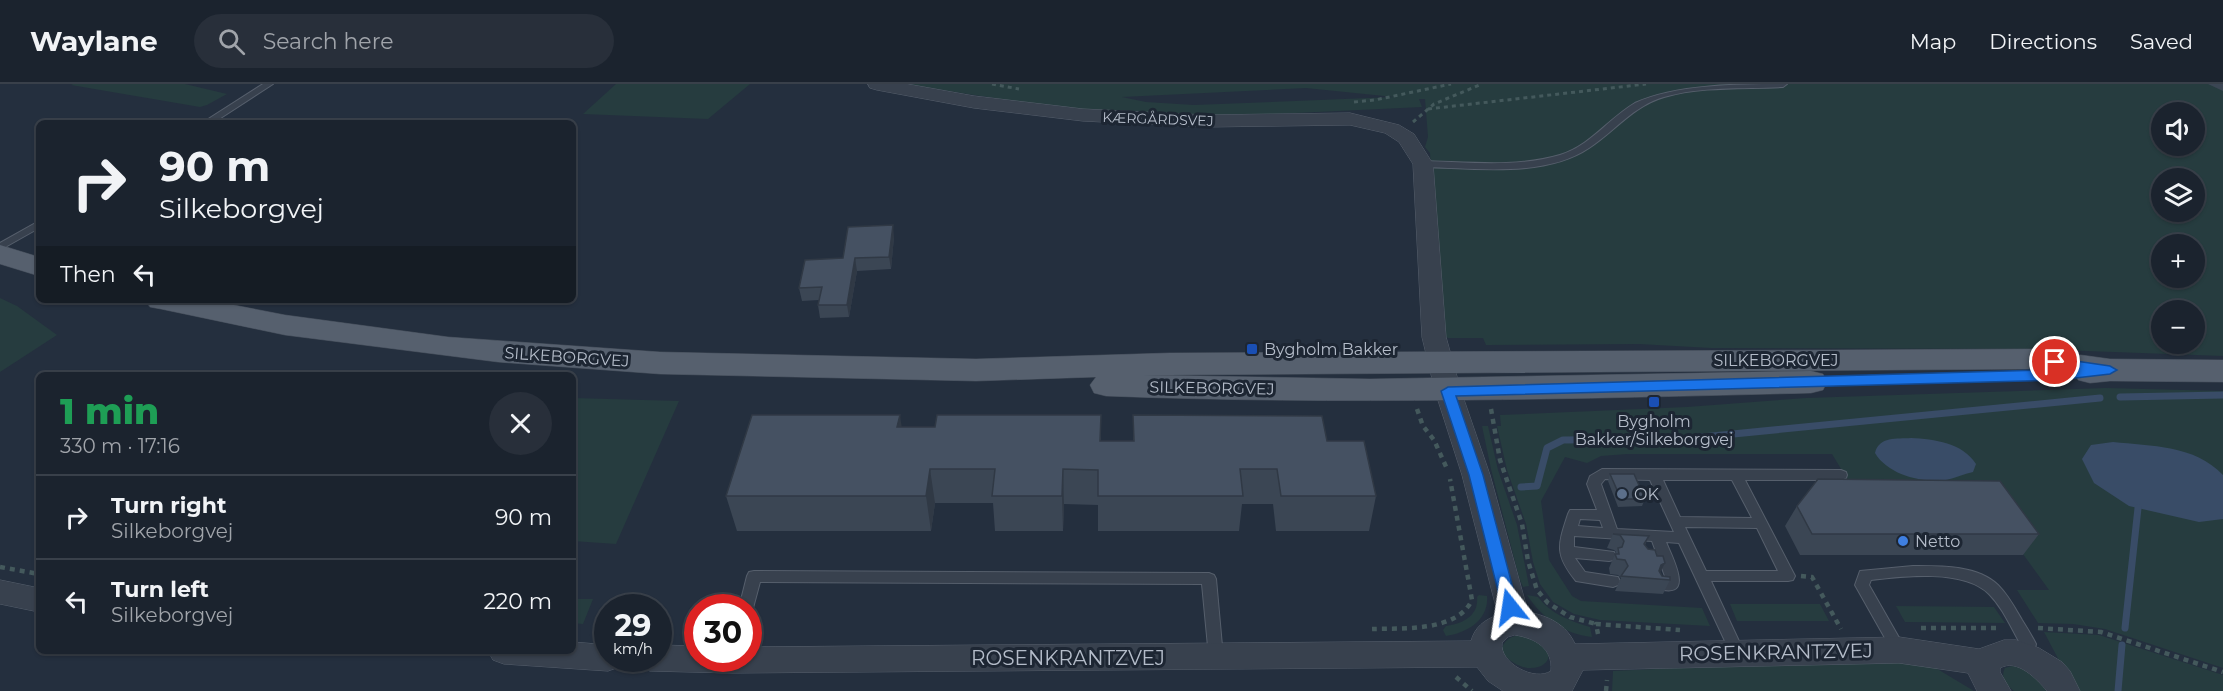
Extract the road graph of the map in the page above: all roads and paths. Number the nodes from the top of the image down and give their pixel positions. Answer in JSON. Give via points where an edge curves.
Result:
{"nodes":[{"id":1,"x":269,"y":84,"type":"edge"},
{"id":2,"x":877,"y":84,"type":"edge"},
{"id":3,"x":1451,"y":84,"type":"edge"},
{"id":4,"x":1482,"y":84,"type":"edge"},
{"id":5,"x":1647,"y":84,"type":"edge"},
{"id":6,"x":1783,"y":84,"type":"edge"},
{"id":7,"x":1375,"y":100,"type":"dead end"},
{"id":8,"x":212,"y":120,"type":"edge"},
{"id":9,"x":1423,"y":164,"type":"junction"},
{"id":10,"x":36,"y":226,"type":"edge"},
{"id":11,"x":0,"y":247,"type":"edge"},
{"id":12,"x":0,"y":254,"type":"edge"},
{"id":13,"x":36,"y":266,"type":"edge"},
{"id":14,"x":176,"y":303,"type":"edge"},
{"id":15,"x":2110,"y":370,"type":"junction"},
{"id":16,"x":2223,"y":371,"type":"edge"},
{"id":17,"x":1444,"y":377,"type":"junction"},
{"id":18,"x":1485,"y":390,"type":"junction"},
{"id":19,"x":1736,"y":474,"type":"junction"},
{"id":20,"x":1653,"y":475,"type":"junction"},
{"id":21,"x":1841,"y":475,"type":"dead end"},
{"id":22,"x":1606,"y":515,"type":"junction"},
{"id":23,"x":1676,"y":522,"type":"junction"},
{"id":24,"x":1761,"y":523,"type":"junction"},
{"id":25,"x":1570,"y":531,"type":"junction"},
{"id":26,"x":1612,"y":534,"type":"junction"},
{"id":27,"x":1657,"y":537,"type":"junction"},
{"id":28,"x":1682,"y":538,"type":"junction"},
{"id":29,"x":1568,"y":552,"type":"junction"},
{"id":30,"x":1663,"y":555,"type":"junction"},
{"id":31,"x":1609,"y":556,"type":"dead end"},
{"id":32,"x":1647,"y":558,"type":"edge"},
{"id":33,"x":0,"y":567,"type":"edge"},
{"id":34,"x":36,"y":573,"type":"edge"},
{"id":35,"x":1701,"y":576,"type":"junction"},
{"id":36,"x":1788,"y":576,"type":"junction"},
{"id":37,"x":1612,"y":581,"type":"dead end"},
{"id":38,"x":1660,"y":584,"type":"edge"},
{"id":39,"x":0,"y":592,"type":"edge"},
{"id":40,"x":750,"y":594,"type":"edge"},
{"id":41,"x":36,"y":599,"type":"edge"},
{"id":42,"x":1515,"y":622,"type":"junction"},
{"id":43,"x":1596,"y":624,"type":"dead end"},
{"id":44,"x":1841,"y":630,"type":"dead end"},
{"id":45,"x":2023,"y":643,"type":"junction"},
{"id":46,"x":1899,"y":650,"type":"junction"},
{"id":47,"x":1737,"y":652,"type":"junction"},
{"id":48,"x":556,"y":654,"type":"edge"},
{"id":49,"x":1485,"y":654,"type":"junction"},
{"id":50,"x":594,"y":656,"type":"edge"},
{"id":51,"x":1216,"y":657,"type":"junction"},
{"id":52,"x":1568,"y":657,"type":"junction"},
{"id":53,"x":762,"y":659,"type":"edge"},
{"id":54,"x":2223,"y":672,"type":"edge"},
{"id":55,"x":1990,"y":677,"type":"edge"},
{"id":56,"x":1534,"y":690,"type":"edge"},
{"id":57,"x":2064,"y":691,"type":"edge"}],
"edges":[{"from":1,"to":8,"type":"lane"},
{"from":2,"to":9,"type":"street","name":"KÆRGÅRDSVEJ","via":[[974,102],[1083,115],[1206,121],[1361,121],[1392,129],[1407,138]]},
{"from":3,"to":7,"type":"path"},
{"from":4,"to":5,"type":"path","via":[[1428,109]]},
{"from":6,"to":9,"type":"lane","via":[[1665,94],[1647,100],[1567,157],[1539,164]]},
{"from":9,"to":17,"type":"street","via":[[1434,337]]},
{"from":10,"to":11,"type":"lane"},
{"from":12,"to":13,"type":"main road"},
{"from":14,"to":17,"type":"main road","name":"SILKEBORGVEJ","via":[[285,325],[498,352],[660,363],[976,370],[1066,383],[1206,390]]},
{"from":15,"to":16,"type":"main road","name":"SILKEBORGVEJ"},
{"from":15,"to":17,"type":"main road","name":"SILKEBORGVEJ","via":[[2026,359]]},
{"from":15,"to":18,"type":"main road","name":"SILKEBORGVEJ","via":[[2058,376]]},
{"from":17,"to":18,"type":"main road","name":"SILKEBORGVEJ"},
{"from":17,"to":42,"type":"street","via":[[1476,475]]},
{"from":18,"to":43,"type":"path","via":[[1500,460],[1522,524],[1537,590],[1548,603],[1570,617]]},
{"from":19,"to":20,"type":"lane"},
{"from":19,"to":21,"type":"lane"},
{"from":19,"to":24,"type":"lane"},
{"from":20,"to":22,"type":"lane","via":[[1598,476],[1594,484]]},
{"from":20,"to":23,"type":"lane"},
{"from":22,"to":25,"type":"lane","via":[[1575,514]]},
{"from":22,"to":26,"type":"lane"},
{"from":23,"to":24,"type":"lane"},
{"from":23,"to":28,"type":"lane"},
{"from":24,"to":36,"type":"lane"},
{"from":25,"to":26,"type":"lane"},
{"from":25,"to":29,"type":"lane","via":[[1566,541]]},
{"from":26,"to":27,"type":"lane"},
{"from":27,"to":28,"type":"lane"},
{"from":27,"to":30,"type":"lane"},
{"from":28,"to":35,"type":"lane"},
{"from":29,"to":31,"type":"lane"},
{"from":29,"to":37,"type":"lane","via":[[1569,562],[1581,577]]},
{"from":30,"to":32,"type":"lane"},
{"from":30,"to":38,"type":"lane","via":[[1673,582]]},
{"from":33,"to":34,"type":"path"},
{"from":35,"to":36,"type":"lane"},
{"from":35,"to":47,"type":"lane"},
{"from":36,"to":44,"type":"path","via":[[1812,577]]},
{"from":39,"to":41,"type":"street"},
{"from":40,"to":51,"type":"lane","via":[[754,576],[1209,579]]},
{"from":42,"to":49,"type":"street","via":[[1491,632],[1485,642]]},
{"from":42,"to":52,"type":"street","via":[[1532,624],[1548,632],[1561,643]]},
{"from":45,"to":46,"type":"lane","via":[[1993,588],[1978,579],[1960,574],[1865,574],[1862,585]]},
{"from":45,"to":54,"type":"path","via":[[2075,629],[2101,632]]},
{"from":45,"to":55,"type":"street","name":"ROSENKRANTZVEJ","via":[[1990,656]]},
{"from":45,"to":57,"type":"street","name":"ROSENKRANTZVEJ"},
{"from":46,"to":47,"type":"street","name":"ROSENKRANTZVEJ"},
{"from":46,"to":55,"type":"street","name":"ROSENKRANTZVEJ","via":[[1917,651]]},
{"from":47,"to":52,"type":"street","name":"ROSENKRANTZVEJ"},
{"from":48,"to":50,"type":"street"},
{"from":49,"to":51,"type":"street","name":"ROSENKRANTZVEJ"},
{"from":49,"to":56,"type":"street","via":[[1503,678]]},
{"from":51,"to":53,"type":"street","name":"ROSENKRANTZVEJ"},
{"from":52,"to":56,"type":"street","via":[[1568,670],[1561,681],[1550,688]]}]}
